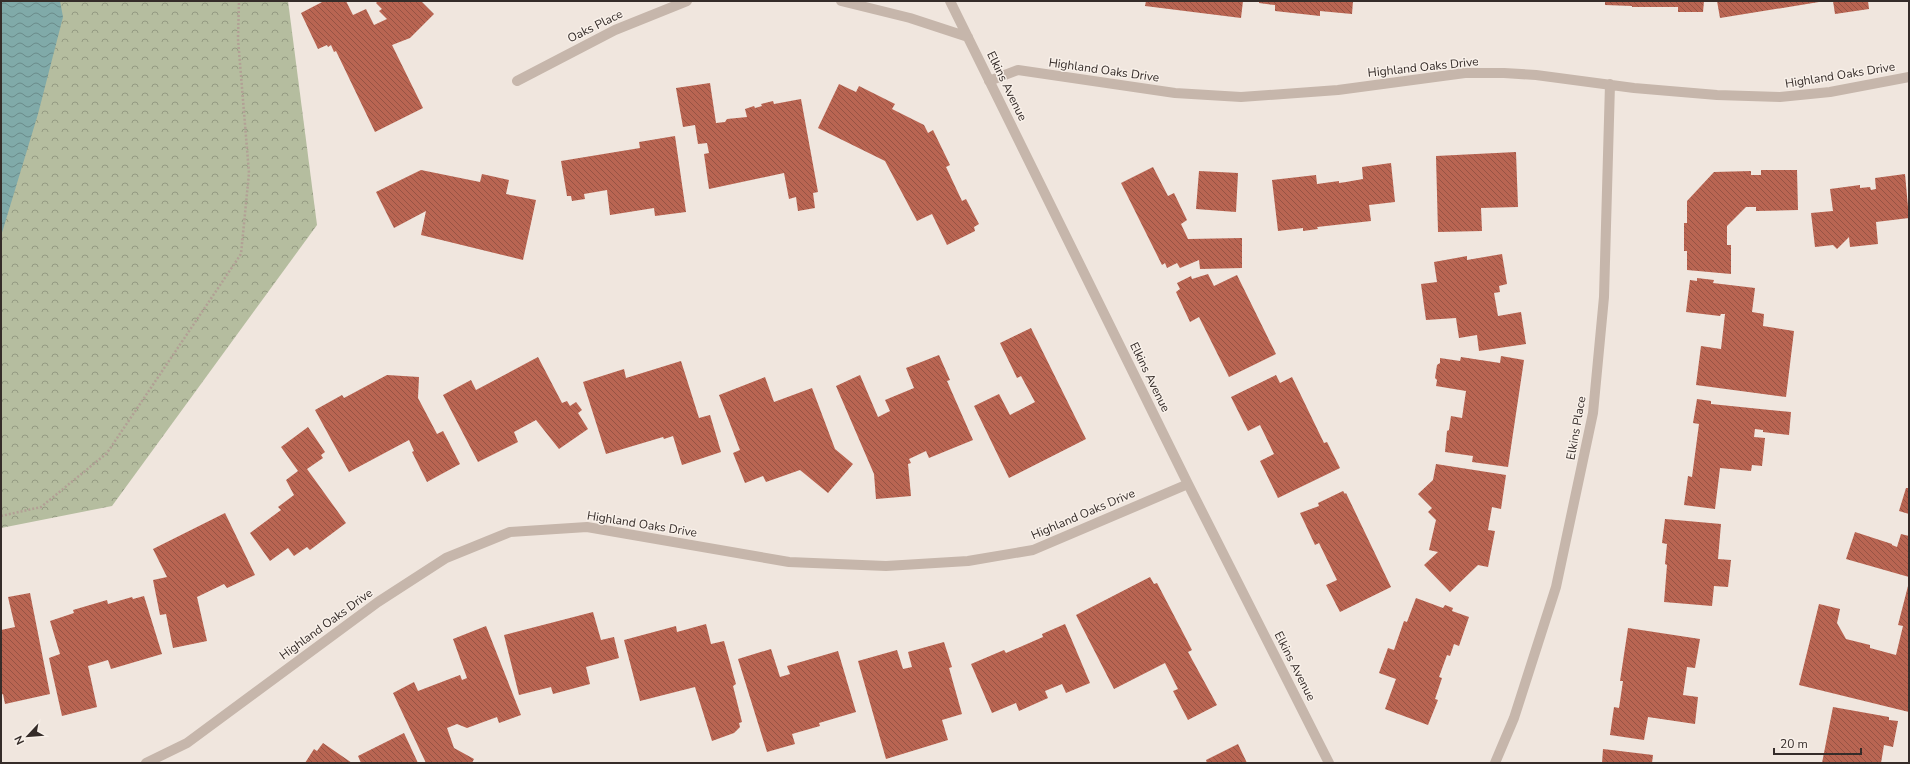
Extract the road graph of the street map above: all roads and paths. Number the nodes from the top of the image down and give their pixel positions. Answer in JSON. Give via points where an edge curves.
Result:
{"nodes":[{"id":1,"x":239,"y":1,"type":"edge"},
{"id":2,"x":687,"y":1,"type":"edge"},
{"id":3,"x":841,"y":1,"type":"edge"},
{"id":4,"x":950,"y":1,"type":"edge"},
{"id":5,"x":968,"y":37,"type":"junction"},
{"id":6,"x":1909,"y":77,"type":"edge"},
{"id":7,"x":517,"y":81,"type":"dead end"},
{"id":8,"x":989,"y":81,"type":"junction"},
{"id":9,"x":1610,"y":84,"type":"junction"},
{"id":10,"x":1188,"y":484,"type":"junction"},
{"id":11,"x":1,"y":516,"type":"edge"},
{"id":12,"x":146,"y":763,"type":"edge"},
{"id":13,"x":1329,"y":763,"type":"edge"},
{"id":14,"x":1494,"y":763,"type":"edge"}],
"edges":[{"from":1,"to":11,"type":"path","via":[[238,39],[249,173],[241,254],[107,453],[41,508]]},
{"from":2,"to":7,"type":"street","name":"Oaks Place","via":[[615,30]]},
{"from":3,"to":5,"type":"street","via":[[910,18]]},
{"from":4,"to":5,"type":"street","name":"Elkins Avenue"},
{"from":5,"to":8,"type":"street","name":"Elkins Avenue"},
{"from":6,"to":9,"type":"street","name":"Highland Oaks Drive","via":[[1830,92],[1780,97],[1717,95]]},
{"from":8,"to":9,"type":"street","name":"Highland Oaks Drive","via":[[1018,70],[1175,93],[1241,97],[1338,90],[1465,73],[1536,75]]},
{"from":8,"to":10,"type":"street","name":"Elkins Avenue"},
{"from":9,"to":14,"type":"street","name":"Elkins Place","via":[[1604,297],[1594,413],[1556,587],[1514,718]]},
{"from":10,"to":12,"type":"street","name":"Highland Oaks Drive","via":[[1033,550],[968,561],[886,566],[789,562],[587,527],[510,532],[446,558],[378,602],[187,743]]},
{"from":10,"to":13,"type":"street","name":"Elkins Avenue"}]}
